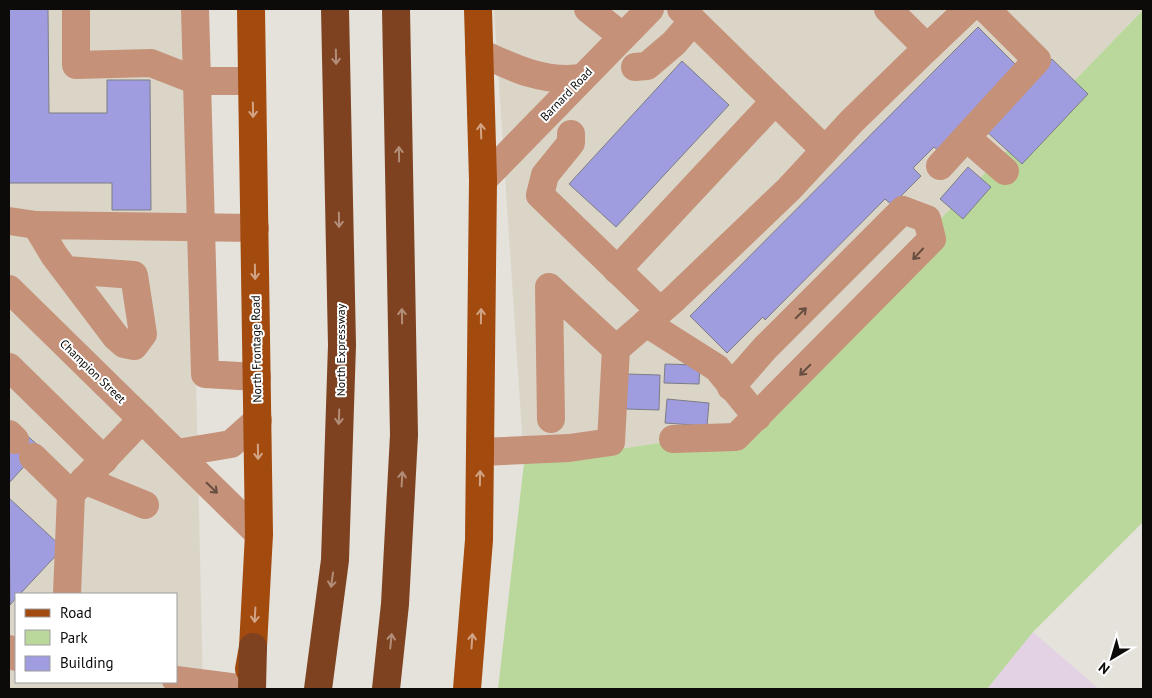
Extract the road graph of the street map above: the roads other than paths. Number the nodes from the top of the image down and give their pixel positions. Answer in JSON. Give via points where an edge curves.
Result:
{"nodes":[{"id":1,"x":76,"y":9,"type":"edge"},
{"id":2,"x":195,"y":9,"type":"edge"},
{"id":3,"x":251,"y":9,"type":"edge"},
{"id":4,"x":335,"y":9,"type":"edge"},
{"id":5,"x":396,"y":9,"type":"edge"},
{"id":6,"x":478,"y":9,"type":"edge"},
{"id":7,"x":588,"y":9,"type":"edge"},
{"id":8,"x":650,"y":9,"type":"edge"},
{"id":9,"x":888,"y":9,"type":"edge"},
{"id":10,"x":968,"y":9,"type":"edge"},
{"id":11,"x":986,"y":9,"type":"edge"},
{"id":12,"x":687,"y":15,"type":"edge"},
{"id":13,"x":622,"y":36,"type":"junction"},
{"id":14,"x":927,"y":48,"type":"junction"},
{"id":15,"x":479,"y":52,"type":"junction"},
{"id":16,"x":635,"y":67,"type":"dead end"},
{"id":17,"x":582,"y":78,"type":"junction"},
{"id":18,"x":197,"y":81,"type":"junction"},
{"id":19,"x":252,"y":81,"type":"junction"},
{"id":20,"x":775,"y":101,"type":"junction"},
{"id":21,"x":571,"y":134,"type":"dead end"},
{"id":22,"x":967,"y":138,"type":"junction"},
{"id":23,"x":825,"y":150,"type":"junction"},
{"id":24,"x":940,"y":166,"type":"dead end"},
{"id":25,"x":1005,"y":171,"type":"dead end"},
{"id":26,"x":483,"y":180,"type":"junction"},
{"id":27,"x":9,"y":221,"type":"edge"},
{"id":28,"x":36,"y":225,"type":"junction"},
{"id":29,"x":201,"y":228,"type":"junction"},
{"id":30,"x":254,"y":228,"type":"junction"},
{"id":31,"x":66,"y":270,"type":"dead end"},
{"id":32,"x":617,"y":270,"type":"junction"},
{"id":33,"x":9,"y":289,"type":"edge"},
{"id":34,"x":653,"y":317,"type":"junction"},
{"id":35,"x":616,"y":349,"type":"junction"},
{"id":36,"x":257,"y":377,"type":"junction"},
{"id":37,"x":12,"y":378,"type":"edge"},
{"id":38,"x":731,"y":387,"type":"junction"},
{"id":39,"x":757,"y":417,"type":"junction"},
{"id":40,"x":142,"y":419,"type":"junction"},
{"id":41,"x":551,"y":419,"type":"dead end"},
{"id":42,"x":258,"y":420,"type":"junction"},
{"id":43,"x":673,"y":439,"type":"dead end"},
{"id":44,"x":19,"y":444,"type":"edge"},
{"id":45,"x":480,"y":452,"type":"junction"},
{"id":46,"x":177,"y":453,"type":"junction"},
{"id":47,"x":104,"y":460,"type":"junction"},
{"id":48,"x":78,"y":487,"type":"junction"},
{"id":49,"x":145,"y":505,"type":"dead end"},
{"id":50,"x":259,"y":534,"type":"junction"},
{"id":51,"x":66,"y":593,"type":"edge"},
{"id":52,"x":253,"y":647,"type":"junction"},
{"id":53,"x":178,"y":680,"type":"edge"},
{"id":54,"x":246,"y":689,"type":"edge"},
{"id":55,"x":252,"y":689,"type":"edge"},
{"id":56,"x":318,"y":689,"type":"edge"},
{"id":57,"x":386,"y":689,"type":"edge"},
{"id":58,"x":467,"y":689,"type":"edge"}],
"edges":[{"from":1,"to":18,"type":"street","via":[[76,65],[151,63]]},
{"from":2,"to":18,"type":"street"},
{"from":3,"to":19,"type":"main road","name":"North Frontage Road"},
{"from":4,"to":56,"type":"highway","name":"North Expressway","one_way":true,"via":[[341,355],[335,560]]},
{"from":57,"to":5,"type":"highway","one_way":true,"via":[[395,604],[404,436]]},
{"from":6,"to":15,"type":"main road"},
{"from":7,"to":13,"type":"street"},
{"from":8,"to":13,"type":"street","name":"Barnard Road"},
{"from":9,"to":14,"type":"street"},
{"from":10,"to":14,"type":"street"},
{"from":11,"to":22,"type":"street","via":[[1037,60]]},
{"from":12,"to":16,"type":"street","via":[[674,43],[647,66]]},
{"from":12,"to":20,"type":"street"},
{"from":13,"to":17,"type":"street","name":"Barnard Road"},
{"from":14,"to":23,"type":"street"},
{"from":15,"to":17,"type":"street","via":[[526,73],[549,79]]},
{"from":26,"to":15,"type":"main road","one_way":true},
{"from":17,"to":26,"type":"street","name":"Barnard Road"},
{"from":18,"to":19,"type":"street"},
{"from":18,"to":29,"type":"street"},
{"from":19,"to":30,"type":"main road","name":"North Frontage Road","one_way":true},
{"from":20,"to":23,"type":"street"},
{"from":20,"to":32,"type":"street"},
{"from":21,"to":32,"type":"street","via":[[571,143],[545,175],[540,195]]},
{"from":22,"to":24,"type":"street"},
{"from":22,"to":25,"type":"street"},
{"from":23,"to":34,"type":"street","via":[[789,189]]},
{"from":45,"to":26,"type":"main road","one_way":true},
{"from":27,"to":28,"type":"street"},
{"from":28,"to":29,"type":"street"},
{"from":28,"to":31,"type":"street"},
{"from":29,"to":30,"type":"street"},
{"from":29,"to":36,"type":"street","via":[[205,374]]},
{"from":30,"to":36,"type":"main road","name":"North Frontage Road","one_way":true},
{"from":32,"to":34,"type":"street"},
{"from":33,"to":40,"type":"street","name":"Champion Street"},
{"from":34,"to":35,"type":"street"},
{"from":34,"to":38,"type":"street","via":[[717,368]]},
{"from":35,"to":41,"type":"street","via":[[549,286]]},
{"from":35,"to":45,"type":"street","via":[[611,442],[569,448]]},
{"from":36,"to":42,"type":"main road","name":"North Frontage Road"},
{"from":37,"to":47,"type":"street"},
{"from":38,"to":39,"type":"street"},
{"from":38,"to":39,"type":"street","one_way":true,"via":[[765,348],[903,210],[928,219],[932,239]]},
{"from":39,"to":43,"type":"street","via":[[736,437]]},
{"from":40,"to":46,"type":"street","name":"Champion Street"},
{"from":40,"to":47,"type":"street"},
{"from":42,"to":46,"type":"street","via":[[232,444]]},
{"from":42,"to":50,"type":"main road","name":"North Frontage Road","one_way":true},
{"from":44,"to":48,"type":"street"},
{"from":58,"to":45,"type":"main road","one_way":true,"via":[[479,540]]},
{"from":46,"to":50,"type":"street","name":"Champion Street","one_way":true},
{"from":47,"to":48,"type":"street"},
{"from":48,"to":49,"type":"street"},
{"from":48,"to":51,"type":"street"},
{"from":50,"to":52,"type":"main road","name":"North Frontage Road","one_way":true},
{"from":52,"to":54,"type":"main road","name":"North Frontage Road"},
{"from":52,"to":55,"type":"highway"},
{"from":53,"to":54,"type":"street"}]}
